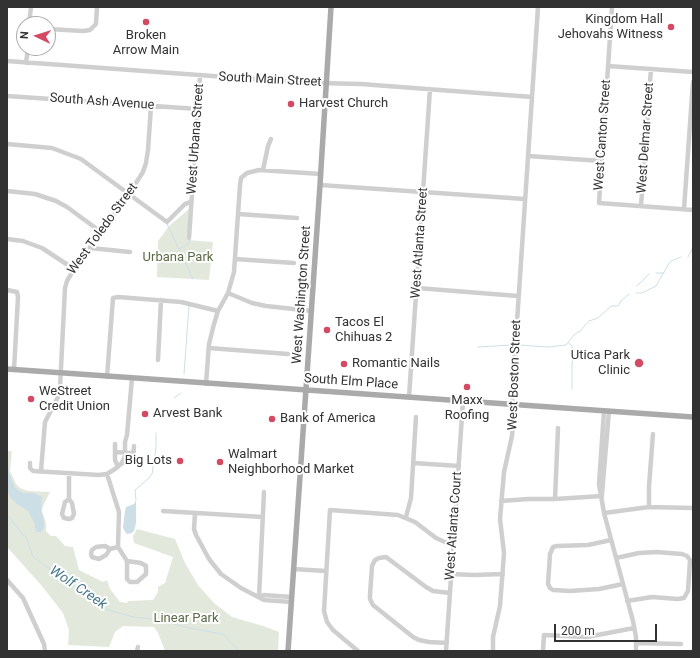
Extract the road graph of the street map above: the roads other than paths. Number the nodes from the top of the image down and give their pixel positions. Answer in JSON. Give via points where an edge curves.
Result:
{"nodes":[{"id":1,"x":97,"y":7,"type":"edge"},
{"id":2,"x":331,"y":7,"type":"edge"},
{"id":3,"x":538,"y":7,"type":"edge"},
{"id":4,"x":612,"y":7,"type":"edge"},
{"id":5,"x":56,"y":29,"type":"edge"},
{"id":6,"x":27,"y":56,"type":"edge"},
{"id":7,"x":7,"y":62,"type":"edge"},
{"id":8,"x":26,"y":63,"type":"junction"},
{"id":9,"x":608,"y":66,"type":"junction"},
{"id":10,"x":651,"y":69,"type":"junction"},
{"id":11,"x":693,"y":72,"type":"edge"},
{"id":12,"x":200,"y":76,"type":"junction"},
{"id":13,"x":693,"y":82,"type":"edge"},
{"id":14,"x":326,"y":83,"type":"junction"},
{"id":15,"x":430,"y":89,"type":"junction"},
{"id":16,"x":7,"y":96,"type":"edge"},
{"id":17,"x":532,"y":97,"type":"junction"},
{"id":18,"x":151,"y":106,"type":"junction"},
{"id":19,"x":198,"y":109,"type":"junction"},
{"id":20,"x":271,"y":138,"type":"dead end"},
{"id":21,"x":7,"y":144,"type":"edge"},
{"id":22,"x":528,"y":156,"type":"junction"},
{"id":23,"x":602,"y":161,"type":"junction"},
{"id":24,"x":263,"y":170,"type":"junction"},
{"id":25,"x":321,"y":174,"type":"junction"},
{"id":26,"x":320,"y":185,"type":"junction"},
{"id":27,"x":7,"y":191,"type":"edge"},
{"id":28,"x":423,"y":192,"type":"junction"},
{"id":29,"x":129,"y":194,"type":"junction"},
{"id":30,"x":525,"y":198,"type":"junction"},
{"id":31,"x":191,"y":202,"type":"junction"},
{"id":32,"x":641,"y":206,"type":"junction"},
{"id":33,"x":684,"y":209,"type":"junction"},
{"id":34,"x":693,"y":210,"type":"edge"},
{"id":35,"x":238,"y":214,"type":"junction"},
{"id":36,"x":297,"y":218,"type":"dead end"},
{"id":37,"x":101,"y":232,"type":"junction"},
{"id":38,"x":189,"y":238,"type":"dead end"},
{"id":39,"x":7,"y":239,"type":"edge"},
{"id":40,"x":90,"y":248,"type":"junction"},
{"id":41,"x":130,"y":252,"type":"dead end"},
{"id":42,"x":235,"y":259,"type":"junction"},
{"id":43,"x":294,"y":263,"type":"dead end"},
{"id":44,"x":74,"y":269,"type":"junction"},
{"id":45,"x":417,"y":288,"type":"junction"},
{"id":46,"x":7,"y":290,"type":"edge"},
{"id":47,"x":228,"y":293,"type":"junction"},
{"id":48,"x":518,"y":296,"type":"junction"},
{"id":49,"x":161,"y":300,"type":"junction"},
{"id":50,"x":218,"y":311,"type":"junction"},
{"id":51,"x":312,"y":311,"type":"junction"},
{"id":52,"x":209,"y":348,"type":"junction"},
{"id":53,"x":288,"y":354,"type":"dead end"},
{"id":54,"x":158,"y":360,"type":"dead end"},
{"id":55,"x":7,"y":369,"type":"edge"},
{"id":56,"x":14,"y":370,"type":"junction"},
{"id":57,"x":61,"y":373,"type":"junction"},
{"id":58,"x":107,"y":377,"type":"junction"},
{"id":59,"x":132,"y":378,"type":"junction"},
{"id":60,"x":206,"y":384,"type":"junction"},
{"id":61,"x":306,"y":391,"type":"junction"},
{"id":62,"x":409,"y":397,"type":"junction"},
{"id":63,"x":463,"y":401,"type":"junction"},
{"id":64,"x":513,"y":405,"type":"junction"},
{"id":65,"x":607,"y":411,"type":"junction"},
{"id":66,"x":416,"y":417,"type":"dead end"},
{"id":67,"x":693,"y":417,"type":"edge"},
{"id":68,"x":558,"y":428,"type":"dead end"},
{"id":69,"x":653,"y":434,"type":"dead end"},
{"id":70,"x":115,"y":444,"type":"dead end"},
{"id":71,"x":134,"y":446,"type":"dead end"},
{"id":72,"x":115,"y":452,"type":"junction"},
{"id":73,"x":125,"y":453,"type":"junction"},
{"id":74,"x":134,"y":454,"type":"junction"},
{"id":75,"x":30,"y":463,"type":"dead end"},
{"id":76,"x":122,"y":463,"type":"junction"},
{"id":77,"x":413,"y":463,"type":"junction"},
{"id":78,"x":459,"y":466,"type":"junction"},
{"id":79,"x":118,"y":467,"type":"junction"},
{"id":80,"x":41,"y":471,"type":"junction"},
{"id":81,"x":69,"y":473,"type":"junction"},
{"id":82,"x":107,"y":474,"type":"junction"},
{"id":83,"x":264,"y":492,"type":"dead end"},
{"id":84,"x":602,"y":496,"type":"junction"},
{"id":85,"x":69,"y":499,"type":"dead end"},
{"id":86,"x":555,"y":499,"type":"junction"},
{"id":87,"x":501,"y":501,"type":"junction"},
{"id":88,"x":649,"y":507,"type":"junction"},
{"id":89,"x":693,"y":508,"type":"edge"},
{"id":90,"x":163,"y":511,"type":"dead end"},
{"id":91,"x":195,"y":513,"type":"junction"},
{"id":92,"x":604,"y":513,"type":"junction"},
{"id":93,"x":263,"y":517,"type":"junction"},
{"id":94,"x":406,"y":518,"type":"junction"},
{"id":95,"x":611,"y":540,"type":"junction"},
{"id":96,"x":453,"y":543,"type":"junction"},
{"id":97,"x":118,"y":547,"type":"junction"},
{"id":98,"x":110,"y":549,"type":"dead end"},
{"id":99,"x":616,"y":558,"type":"junction"},
{"id":100,"x":127,"y":561,"type":"junction"},
{"id":101,"x":293,"y":569,"type":"junction"},
{"id":102,"x":326,"y":571,"type":"junction"},
{"id":103,"x":451,"y":574,"type":"junction"},
{"id":104,"x":503,"y":574,"type":"junction"},
{"id":105,"x":7,"y":580,"type":"edge"},
{"id":106,"x":623,"y":584,"type":"junction"},
{"id":107,"x":450,"y":593,"type":"junction"},
{"id":108,"x":259,"y":597,"type":"junction"},
{"id":109,"x":291,"y":600,"type":"junction"},
{"id":110,"x":628,"y":601,"type":"junction"},
{"id":111,"x":634,"y":628,"type":"junction"},
{"id":112,"x":447,"y":643,"type":"junction"},
{"id":113,"x":636,"y":643,"type":"junction"},
{"id":114,"x":681,"y":644,"type":"dead end"},
{"id":115,"x":45,"y":651,"type":"edge"},
{"id":116,"x":288,"y":651,"type":"edge"},
{"id":117,"x":358,"y":651,"type":"edge"},
{"id":118,"x":446,"y":651,"type":"edge"},
{"id":119,"x":493,"y":651,"type":"edge"},
{"id":120,"x":543,"y":651,"type":"edge"},
{"id":121,"x":636,"y":651,"type":"edge"}],
"edges":[{"from":1,"to":5,"type":"street","via":[[94,28],[88,31]]},
{"from":2,"to":14,"type":"main road","name":"West Washington Street"},
{"from":3,"to":17,"type":"street","name":"West Boston Street"},
{"from":4,"to":9,"type":"street","name":"West Canton Street"},
{"from":6,"to":8,"type":"street"},
{"from":7,"to":8,"type":"street","name":"South Main Street"},
{"from":8,"to":12,"type":"street","name":"South Main Street"},
{"from":9,"to":10,"type":"street"},
{"from":9,"to":23,"type":"street","name":"West Canton Street"},
{"from":10,"to":11,"type":"street"},
{"from":10,"to":32,"type":"street","name":"West Delmar Street"},
{"from":12,"to":14,"type":"street","name":"South Main Street"},
{"from":12,"to":19,"type":"street","name":"West Urbana Street"},
{"from":13,"to":33,"type":"street"},
{"from":14,"to":15,"type":"street","name":"South Main Street"},
{"from":14,"to":25,"type":"main road","name":"West Washington Street"},
{"from":15,"to":17,"type":"street","name":"South Main Street"},
{"from":15,"to":28,"type":"street","name":"West Atlanta Street"},
{"from":16,"to":18,"type":"street","name":"South Ash Avenue"},
{"from":17,"to":22,"type":"street","name":"West Boston Street"},
{"from":18,"to":19,"type":"street","name":"South Ash Avenue"},
{"from":18,"to":29,"type":"street","name":"West Toledo Street","via":[[147,160],[141,176]]},
{"from":19,"to":31,"type":"street","name":"West Urbana Street"},
{"from":20,"to":24,"type":"street"},
{"from":21,"to":29,"type":"street","via":[[43,147],[72,155]]},
{"from":22,"to":23,"type":"street"},
{"from":22,"to":30,"type":"street","name":"West Boston Street"},
{"from":23,"to":32,"type":"street","name":"West Canton Street","via":[[599,203]]},
{"from":24,"to":25,"type":"street"},
{"from":24,"to":35,"type":"street","via":[[244,175],[240,182]]},
{"from":25,"to":26,"type":"main road","name":"West Washington Street"},
{"from":26,"to":28,"type":"street"},
{"from":26,"to":51,"type":"main road","name":"West Washington Street"},
{"from":27,"to":37,"type":"street","via":[[35,194],[56,201]]},
{"from":28,"to":30,"type":"street"},
{"from":28,"to":45,"type":"street","name":"West Atlanta Street"},
{"from":29,"to":31,"type":"street","name":"West Urbana Street","via":[[167,222],[185,204]]},
{"from":29,"to":37,"type":"street","name":"West Toledo Street"},
{"from":30,"to":48,"type":"street","name":"West Boston Street"},
{"from":31,"to":38,"type":"street","name":"West Urbana Street"},
{"from":32,"to":33,"type":"street"},
{"from":33,"to":34,"type":"street"},
{"from":35,"to":36,"type":"street"},
{"from":35,"to":42,"type":"street"},
{"from":37,"to":40,"type":"street","name":"West Toledo Street"},
{"from":39,"to":44,"type":"street","via":[[37,245]]},
{"from":40,"to":41,"type":"street"},
{"from":40,"to":44,"type":"street","name":"West Toledo Street"},
{"from":42,"to":43,"type":"street"},
{"from":42,"to":47,"type":"street"},
{"from":44,"to":57,"type":"street","name":"West Toledo Street","via":[[68,278],[66,288]]},
{"from":45,"to":48,"type":"street"},
{"from":45,"to":62,"type":"street","name":"West Atlanta Street"},
{"from":46,"to":56,"type":"street","via":[[17,292],[18,297]]},
{"from":47,"to":50,"type":"street"},
{"from":47,"to":51,"type":"street","via":[[266,306]]},
{"from":48,"to":64,"type":"street","name":"West Boston Street"},
{"from":49,"to":50,"type":"street"},
{"from":49,"to":54,"type":"street"},
{"from":49,"to":58,"type":"street","via":[[113,298]]},
{"from":50,"to":52,"type":"street"},
{"from":51,"to":61,"type":"main road","name":"West Washington Street"},
{"from":52,"to":53,"type":"street"},
{"from":52,"to":60,"type":"street"},
{"from":55,"to":56,"type":"main road","name":"South Elm Place"},
{"from":56,"to":57,"type":"main road","name":"South Elm Place"},
{"from":57,"to":58,"type":"main road","name":"South Elm Place"},
{"from":57,"to":80,"type":"street","name":"West Toledo Street","via":[[58,397],[45,422]]},
{"from":58,"to":59,"type":"main road","name":"South Elm Place"},
{"from":59,"to":60,"type":"main road","name":"South Elm Place"},
{"from":59,"to":73,"type":"street"},
{"from":60,"to":61,"type":"main road","name":"South Elm Place"},
{"from":61,"to":62,"type":"main road","name":"South Elm Place"},
{"from":61,"to":101,"type":"main road","name":"West Washington Street"},
{"from":62,"to":63,"type":"main road","name":"South Elm Place"},
{"from":63,"to":64,"type":"main road","name":"South Elm Place"},
{"from":63,"to":78,"type":"street","name":"West Atlanta Court"},
{"from":64,"to":65,"type":"main road","name":"South Elm Place"},
{"from":64,"to":87,"type":"street","name":"West Boston Street","via":[[512,436]]},
{"from":65,"to":67,"type":"main road","name":"South Elm Place"},
{"from":65,"to":84,"type":"street"},
{"from":66,"to":77,"type":"street"},
{"from":68,"to":86,"type":"street"},
{"from":69,"to":88,"type":"street"},
{"from":70,"to":72,"type":"street"},
{"from":71,"to":74,"type":"street"},
{"from":72,"to":73,"type":"street"},
{"from":72,"to":79,"type":"street"},
{"from":73,"to":74,"type":"street"},
{"from":73,"to":76,"type":"street"},
{"from":74,"to":76,"type":"street","via":[[132,461]]},
{"from":75,"to":80,"type":"street","via":[[31,470]]},
{"from":76,"to":79,"type":"street"},
{"from":77,"to":78,"type":"street"},
{"from":77,"to":94,"type":"street","via":[[411,498]]},
{"from":78,"to":96,"type":"street","name":"West Atlanta Court"},
{"from":79,"to":82,"type":"street"},
{"from":80,"to":81,"type":"street"},
{"from":81,"to":82,"type":"street"},
{"from":81,"to":85,"type":"street"},
{"from":82,"to":97,"type":"street","via":[[119,512]]},
{"from":83,"to":93,"type":"street"},
{"from":84,"to":86,"type":"street"},
{"from":84,"to":92,"type":"street"},
{"from":86,"to":87,"type":"street"},
{"from":87,"to":104,"type":"street","name":"West Boston Street"},
{"from":88,"to":89,"type":"street"},
{"from":88,"to":92,"type":"street"},
{"from":90,"to":91,"type":"street"},
{"from":91,"to":93,"type":"street"},
{"from":91,"to":108,"type":"street","via":[[196,535],[215,567],[229,580]]},
{"from":92,"to":95,"type":"street"},
{"from":93,"to":108,"type":"street"},
{"from":94,"to":96,"type":"street","via":[[436,538]]},
{"from":94,"to":102,"type":"street","via":[[393,514],[330,510]]},
{"from":95,"to":99,"type":"street"},
{"from":95,"to":106,"type":"street","via":[[588,545],[553,547],[550,552],[548,586],[556,591],[579,591]]},
{"from":96,"to":103,"type":"street","name":"West Atlanta Court"},
{"from":97,"to":98,"type":"street"},
{"from":97,"to":100,"type":"street"},
{"from":99,"to":106,"type":"street"},
{"from":99,"to":110,"type":"street","via":[[656,552],[682,554],[689,558],[686,596],[678,599],[652,597]]},
{"from":100,"to":100,"type":"street","via":[[127,579],[130,582],[137,582],[146,574],[146,566]]},
{"from":101,"to":102,"type":"street"},
{"from":101,"to":109,"type":"main road","name":"West Washington Street"},
{"from":102,"to":117,"type":"street","via":[[324,611],[327,622]]},
{"from":103,"to":104,"type":"street"},
{"from":103,"to":107,"type":"street","name":"West Atlanta Court"},
{"from":104,"to":119,"type":"street","name":"West Boston Street"},
{"from":105,"to":115,"type":"street","via":[[23,598]]},
{"from":106,"to":110,"type":"street"},
{"from":107,"to":112,"type":"street","name":"West Atlanta Court"},
{"from":107,"to":112,"type":"street","via":[[433,591],[389,559],[382,557],[375,560],[372,566],[370,599],[373,605],[413,637],[429,642]]},
{"from":108,"to":109,"type":"street","via":[[264,600]]},
{"from":109,"to":116,"type":"main road","name":"West Washington Street"},
{"from":110,"to":111,"type":"street"},
{"from":111,"to":113,"type":"street"},
{"from":111,"to":120,"type":"street","via":[[587,637],[544,635]]},
{"from":112,"to":118,"type":"street","name":"West Atlanta Court"},
{"from":113,"to":114,"type":"street"},
{"from":113,"to":121,"type":"street"}]}
